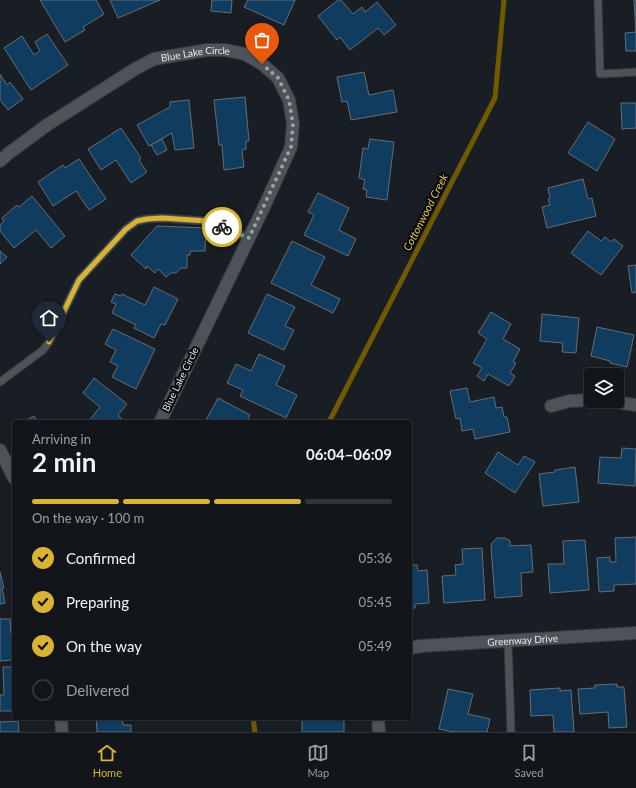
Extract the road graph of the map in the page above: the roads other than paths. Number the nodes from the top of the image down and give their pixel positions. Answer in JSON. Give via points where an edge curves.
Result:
{"nodes":[{"id":1,"x":598,"y":0,"type":"edge"},
{"id":2,"x":636,"y":72,"type":"edge"},
{"id":3,"x":0,"y":161,"type":"edge"},
{"id":4,"x":249,"y":238,"type":"junction"},
{"id":5,"x":0,"y":382,"type":"edge"},
{"id":6,"x":584,"y":400,"type":"edge"},
{"id":7,"x":624,"y":403,"type":"edge"},
{"id":8,"x":636,"y":405,"type":"edge"},
{"id":9,"x":551,"y":406,"type":"dead end"},
{"id":10,"x":161,"y":420,"type":"edge"},
{"id":11,"x":0,"y":450,"type":"edge"},
{"id":12,"x":12,"y":474,"type":"edge"},
{"id":13,"x":636,"y":633,"type":"edge"},
{"id":14,"x":508,"y":641,"type":"junction"},
{"id":15,"x":412,"y":648,"type":"edge"},
{"id":16,"x":61,"y":720,"type":"edge"},
{"id":17,"x":378,"y":720,"type":"edge"},
{"id":18,"x":62,"y":732,"type":"edge"},
{"id":19,"x":379,"y":732,"type":"edge"},
{"id":20,"x":511,"y":732,"type":"edge"}],
"edges":[{"from":1,"to":2,"type":"lane","via":[[600,74]]},
{"from":3,"to":4,"type":"street","name":"Blue Lake Circle","via":[[47,125],[154,59],[207,50],[245,54],[278,78],[289,100],[293,124],[291,147]]},
{"from":4,"to":5,"type":"lane","via":[[207,221],[162,218],[137,221],[126,229],[79,280],[44,350]]},
{"from":4,"to":10,"type":"street","name":"Blue Lake Circle"},
{"from":6,"to":9,"type":"street"},
{"from":7,"to":8,"type":"street"},
{"from":11,"to":12,"type":"street"},
{"from":13,"to":14,"type":"street","name":"Greenway Drive"},
{"from":14,"to":15,"type":"street","name":"Greenway Drive"},
{"from":14,"to":20,"type":"lane"},
{"from":16,"to":18,"type":"street"},
{"from":17,"to":19,"type":"street"}]}
